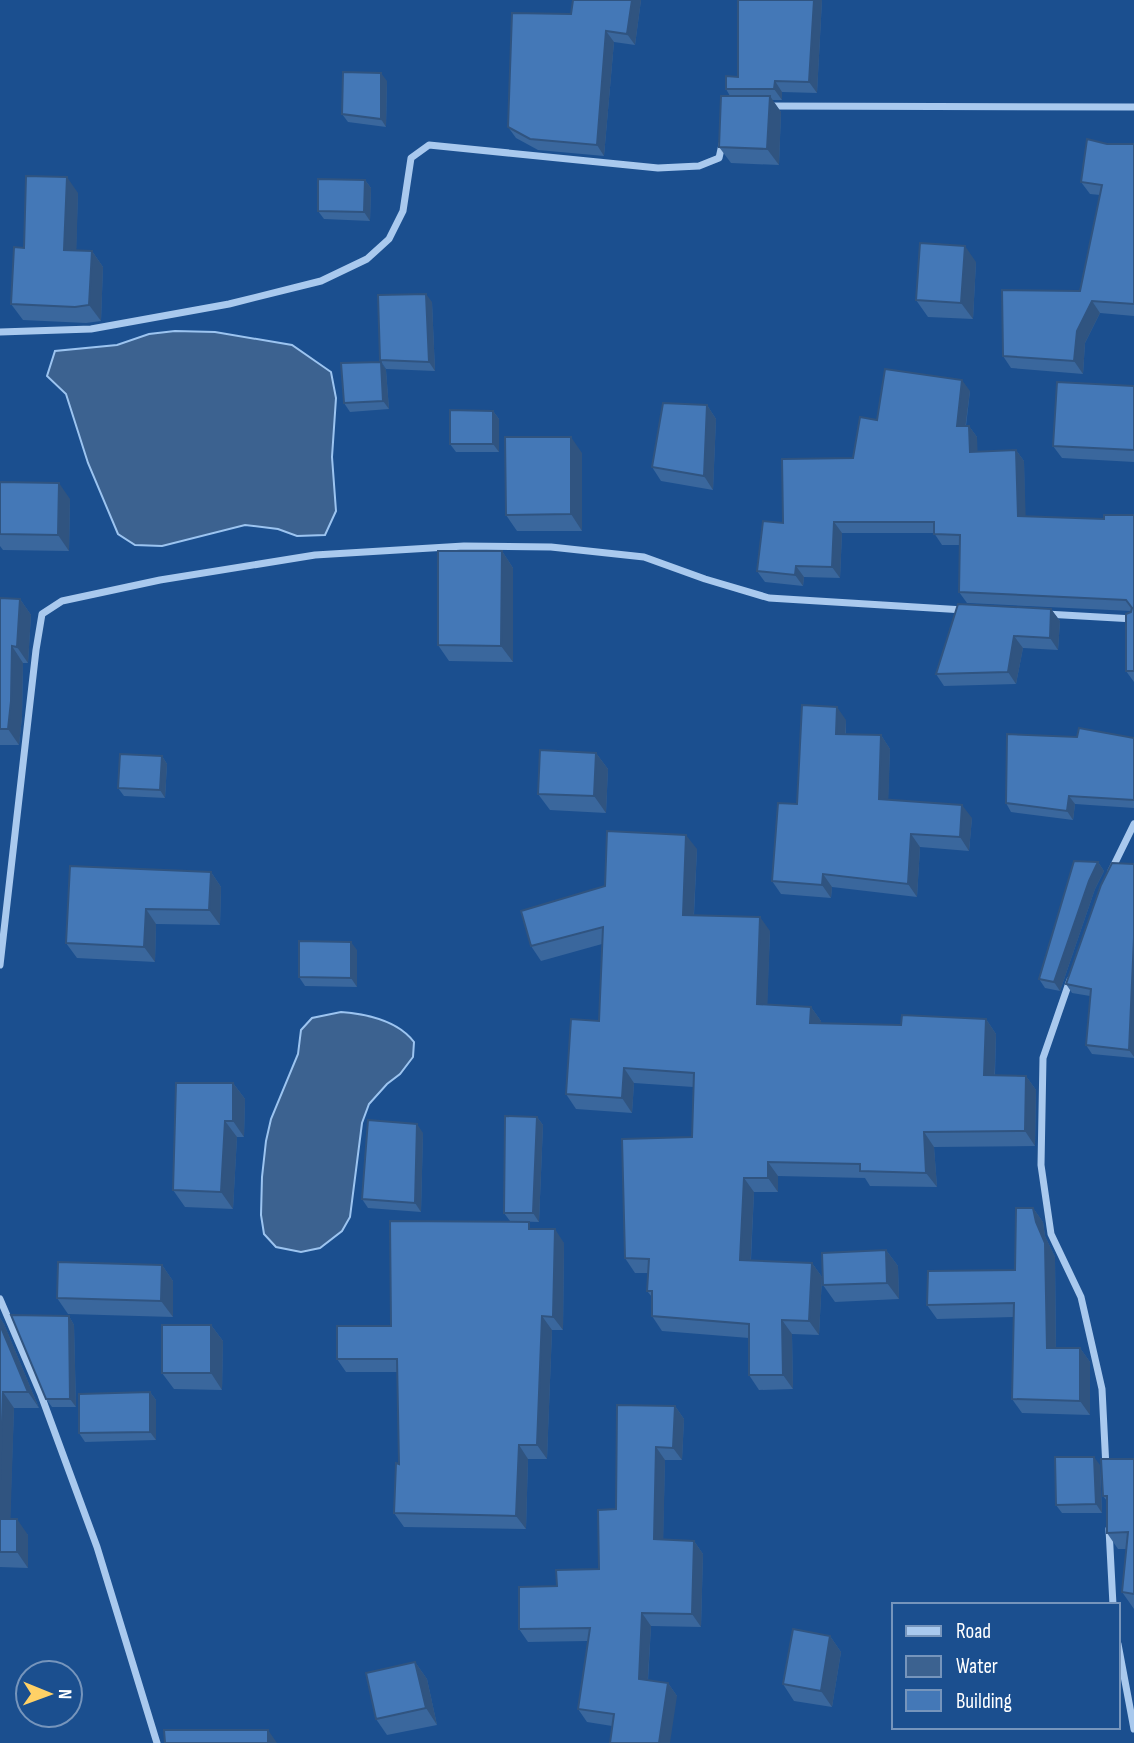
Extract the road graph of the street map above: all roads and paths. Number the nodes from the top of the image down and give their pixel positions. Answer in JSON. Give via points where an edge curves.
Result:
{"nodes":[{"id":1,"x":751,"y":106,"type":"edge"},
{"id":2,"x":1134,"y":107,"type":"edge"},
{"id":3,"x":724,"y":127,"type":"edge"},
{"id":4,"x":0,"y":332,"type":"edge"},
{"id":5,"x":969,"y":610,"type":"edge"},
{"id":6,"x":1038,"y":614,"type":"edge"},
{"id":7,"x":1134,"y":619,"type":"edge"},
{"id":8,"x":1134,"y":824,"type":"edge"},
{"id":9,"x":1106,"y":880,"type":"edge"},
{"id":10,"x":0,"y":965,"type":"edge"},
{"id":11,"x":1074,"y":968,"type":"edge"},
{"id":12,"x":0,"y":1299,"type":"edge"},
{"id":13,"x":1106,"y":1482,"type":"edge"},
{"id":14,"x":1108,"y":1522,"type":"edge"},
{"id":15,"x":1113,"y":1603,"type":"edge"},
{"id":16,"x":1120,"y":1655,"type":"edge"},
{"id":17,"x":1134,"y":1730,"type":"edge"},
{"id":18,"x":157,"y":1743,"type":"edge"}],
"edges":[{"from":1,"to":2,"type":"street"},
{"from":3,"to":4,"type":"street","via":[[719,158],[699,166],[658,167],[429,145],[411,158],[403,211],[389,239],[367,259],[321,281],[229,304],[91,329]]},
{"from":5,"to":10,"type":"street","via":[[769,598],[644,557],[551,547],[464,546],[315,555],[62,601],[42,614]]},
{"from":6,"to":7,"type":"street"},
{"from":8,"to":9,"type":"street"},
{"from":11,"to":13,"type":"street","via":[[1043,1058],[1041,1165],[1051,1234],[1081,1297],[1102,1389]]},
{"from":12,"to":18,"type":"street","via":[[97,1547]]},
{"from":14,"to":15,"type":"street"},
{"from":16,"to":17,"type":"street"}]}
